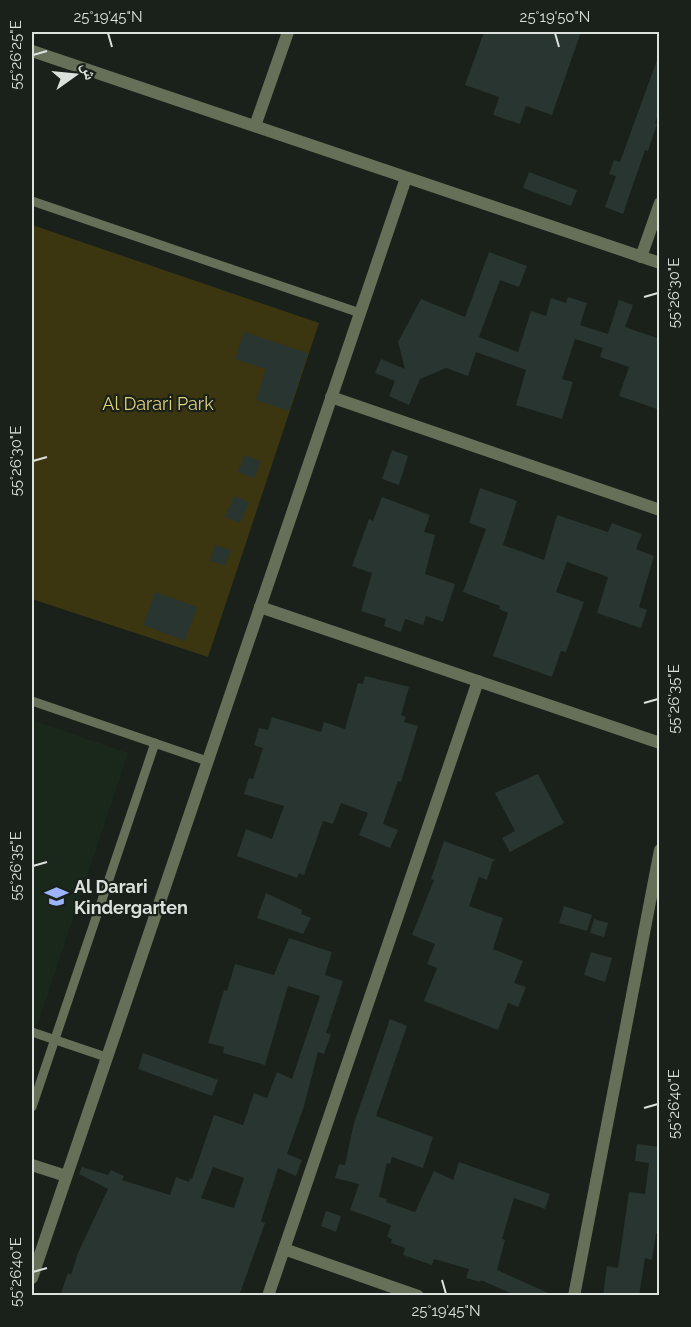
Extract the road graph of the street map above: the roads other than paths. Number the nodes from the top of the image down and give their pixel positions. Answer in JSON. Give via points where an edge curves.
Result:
{"nodes":[{"id":1,"x":288,"y":32,"type":"edge"},
{"id":2,"x":32,"y":51,"type":"edge"},
{"id":3,"x":255,"y":126,"type":"junction"},
{"id":4,"x":406,"y":178,"type":"junction"},
{"id":5,"x":32,"y":201,"type":"edge"},
{"id":6,"x":660,"y":203,"type":"edge"},
{"id":7,"x":641,"y":257,"type":"junction"},
{"id":8,"x":660,"y":263,"type":"edge"},
{"id":9,"x":360,"y":313,"type":"junction"},
{"id":10,"x":331,"y":397,"type":"junction"},
{"id":11,"x":660,"y":510,"type":"edge"},
{"id":12,"x":260,"y":607,"type":"junction"},
{"id":13,"x":478,"y":681,"type":"junction"},
{"id":14,"x":32,"y":701,"type":"edge"},
{"id":15,"x":155,"y":743,"type":"junction"},
{"id":16,"x":660,"y":743,"type":"edge"},
{"id":17,"x":207,"y":761,"type":"junction"},
{"id":18,"x":660,"y":850,"type":"edge"},
{"id":19,"x":32,"y":1032,"type":"edge"},
{"id":20,"x":54,"y":1040,"type":"junction"},
{"id":21,"x":106,"y":1058,"type":"junction"},
{"id":22,"x":32,"y":1107,"type":"edge"},
{"id":23,"x":32,"y":1165,"type":"edge"},
{"id":24,"x":66,"y":1176,"type":"junction"},
{"id":25,"x":284,"y":1249,"type":"junction"},
{"id":26,"x":32,"y":1278,"type":"edge"},
{"id":27,"x":268,"y":1296,"type":"edge"},
{"id":28,"x":418,"y":1296,"type":"edge"},
{"id":29,"x":574,"y":1296,"type":"edge"}],
"edges":[{"from":1,"to":3,"type":"street"},
{"from":2,"to":3,"type":"street"},
{"from":3,"to":4,"type":"street"},
{"from":4,"to":7,"type":"street"},
{"from":4,"to":9,"type":"street"},
{"from":5,"to":9,"type":"lane"},
{"from":6,"to":7,"type":"street"},
{"from":7,"to":8,"type":"street"},
{"from":9,"to":10,"type":"street"},
{"from":10,"to":11,"type":"street"},
{"from":10,"to":12,"type":"street"},
{"from":12,"to":13,"type":"street"},
{"from":12,"to":17,"type":"street"},
{"from":13,"to":16,"type":"street"},
{"from":13,"to":25,"type":"street"},
{"from":14,"to":15,"type":"lane"},
{"from":15,"to":17,"type":"lane"},
{"from":15,"to":20,"type":"lane"},
{"from":17,"to":21,"type":"street"},
{"from":18,"to":29,"type":"street"},
{"from":19,"to":20,"type":"lane"},
{"from":20,"to":21,"type":"lane"},
{"from":20,"to":22,"type":"lane"},
{"from":21,"to":24,"type":"street"},
{"from":23,"to":24,"type":"street"},
{"from":24,"to":26,"type":"street"},
{"from":25,"to":27,"type":"street"},
{"from":25,"to":28,"type":"street"}]}
